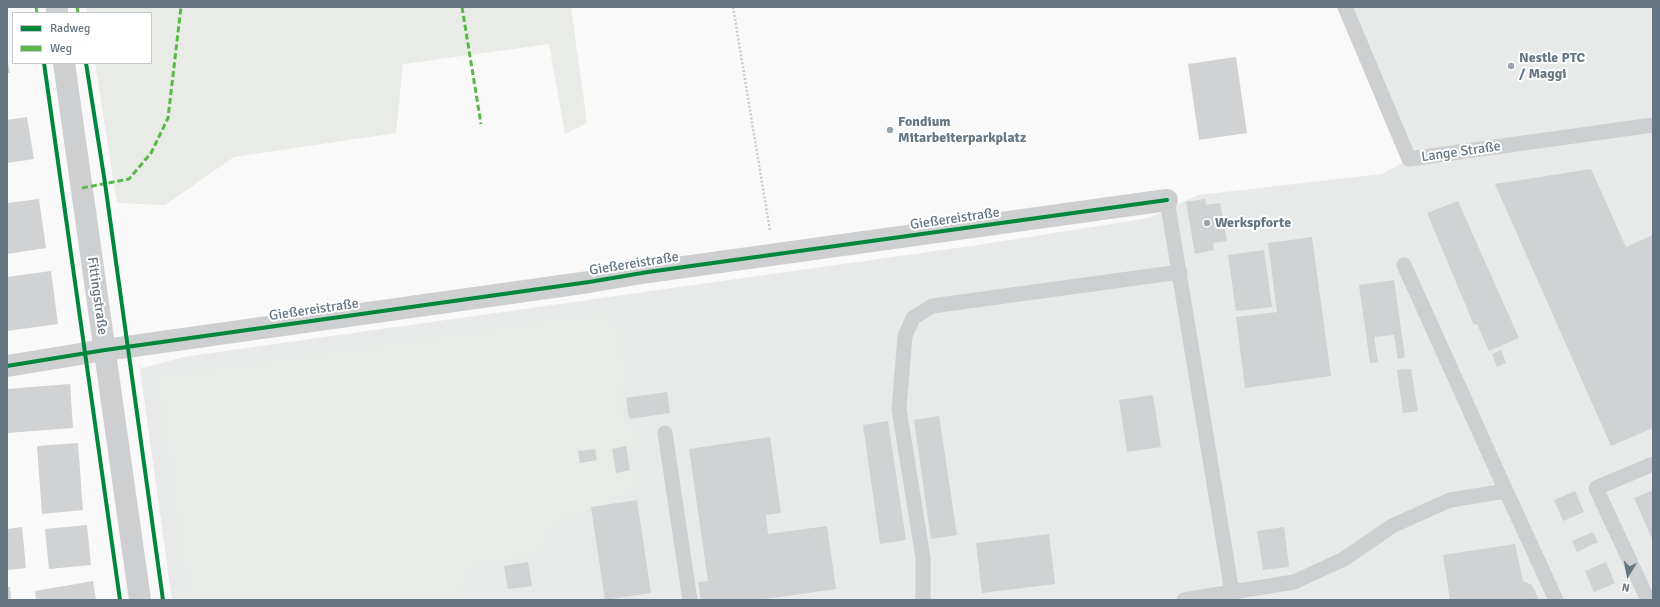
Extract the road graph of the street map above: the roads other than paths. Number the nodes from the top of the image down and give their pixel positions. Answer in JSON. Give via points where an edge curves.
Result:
{"nodes":[{"id":1,"x":1345,"y":7,"type":"edge"},
{"id":2,"x":64,"y":64,"type":"edge"},
{"id":3,"x":1653,"y":124,"type":"edge"},
{"id":4,"x":1167,"y":200,"type":"joint"},
{"id":5,"x":1404,"y":265,"type":"dead end"},
{"id":6,"x":1180,"y":272,"type":"junction"},
{"id":7,"x":105,"y":350,"type":"junction"},
{"id":8,"x":7,"y":366,"type":"edge"},
{"id":9,"x":665,"y":433,"type":"dead end"},
{"id":10,"x":1653,"y":464,"type":"edge"},
{"id":11,"x":1506,"y":491,"type":"junction"},
{"id":12,"x":1232,"y":592,"type":"junction"},
{"id":13,"x":1191,"y":599,"type":"edge"},
{"id":14,"x":140,"y":600,"type":"edge"},
{"id":15,"x":690,"y":600,"type":"edge"},
{"id":16,"x":923,"y":600,"type":"edge"},
{"id":17,"x":1556,"y":600,"type":"edge"},
{"id":18,"x":1648,"y":600,"type":"edge"}],
"edges":[{"from":1,"to":3,"type":"lane","name":"Lange Straße","via":[[1409,159]]},
{"from":2,"to":7,"type":"street","name":"Fittingstraße"},
{"from":4,"to":6,"type":"lane"},
{"from":4,"to":7,"type":"street","name":"Gießereistraße"},
{"from":5,"to":11,"type":"lane"},
{"from":6,"to":12,"type":"lane"},
{"from":6,"to":16,"type":"lane","via":[[932,306],[913,318],[905,336],[899,409],[924,558]]},
{"from":7,"to":8,"type":"street","name":"Gießereistraße"},
{"from":7,"to":14,"type":"street","name":"Fittingstraße"},
{"from":9,"to":15,"type":"lane"},
{"from":10,"to":18,"type":"lane","via":[[1596,488]]},
{"from":11,"to":12,"type":"lane","via":[[1450,500],[1392,526],[1344,559],[1294,582]]},
{"from":11,"to":17,"type":"lane"},
{"from":12,"to":13,"type":"lane"}]}
